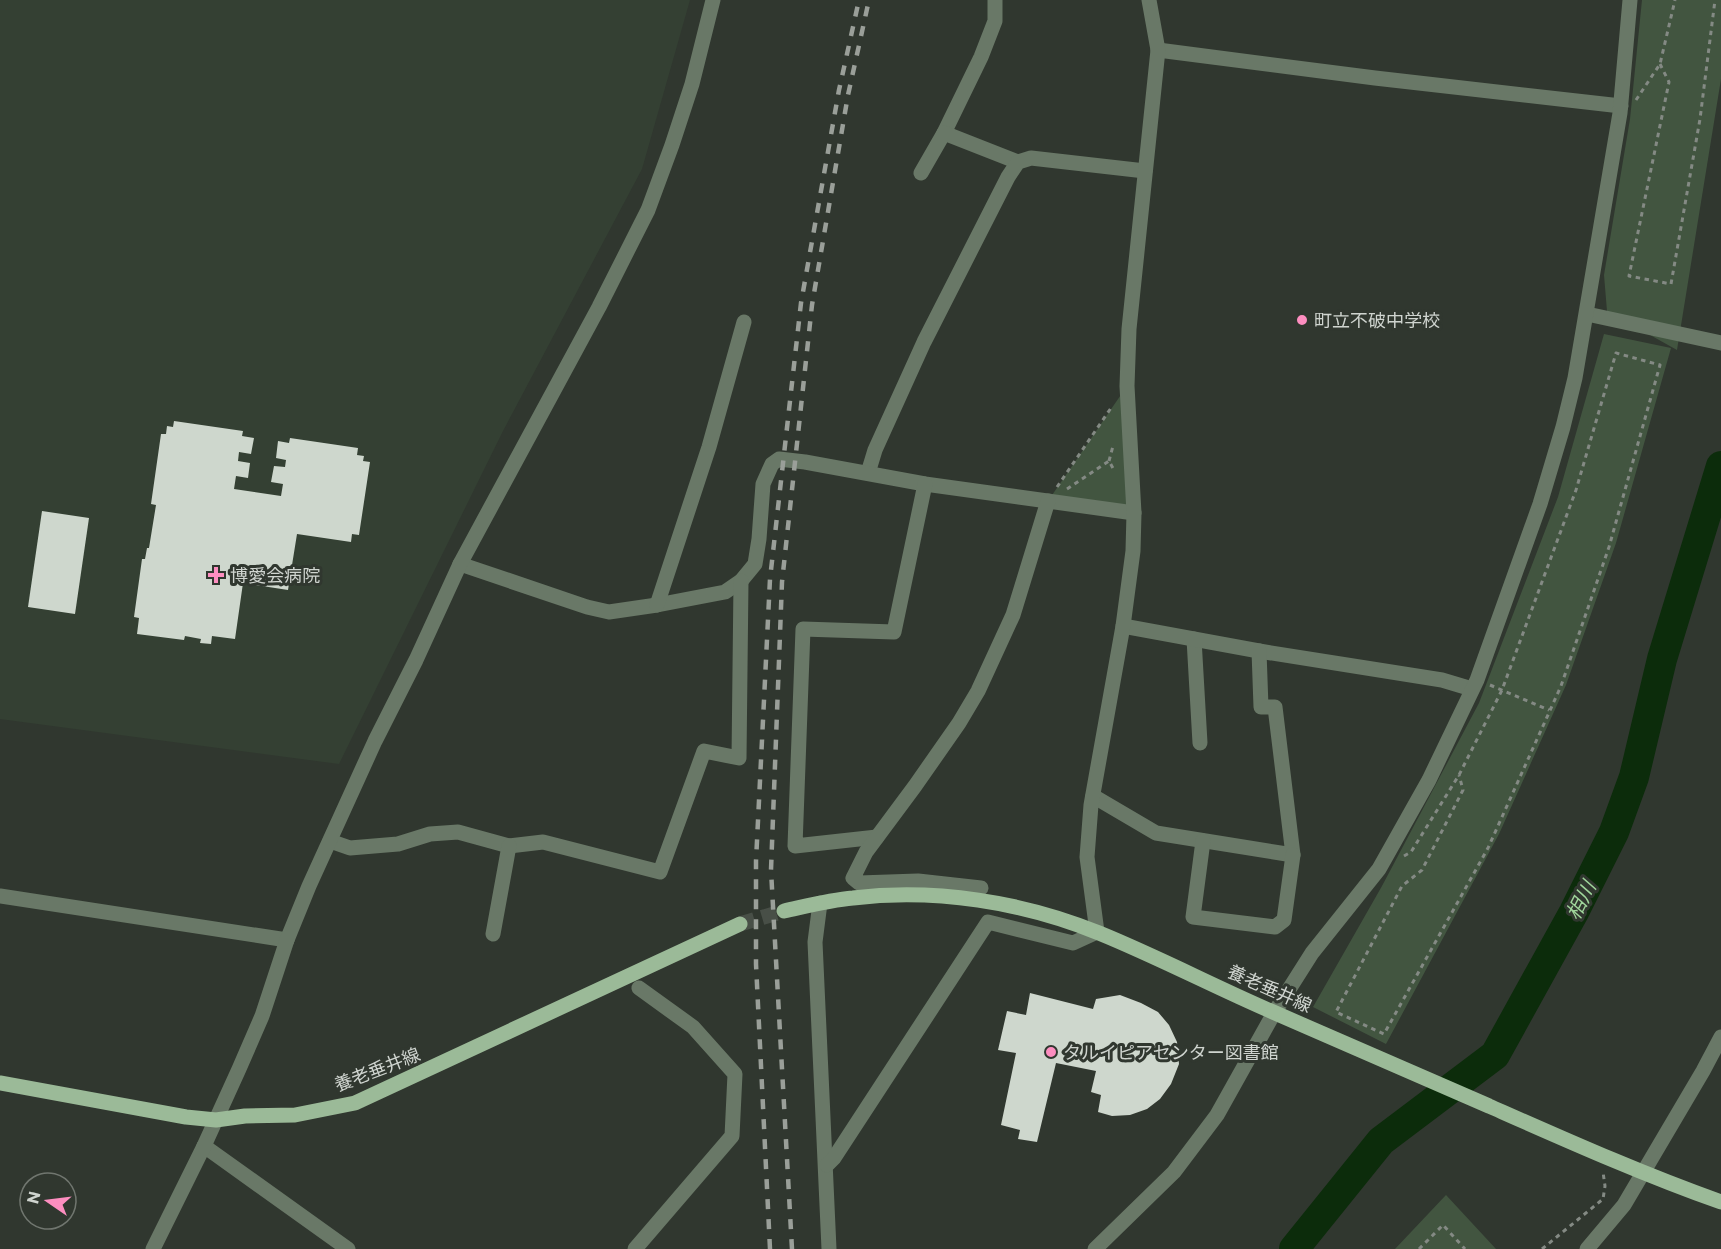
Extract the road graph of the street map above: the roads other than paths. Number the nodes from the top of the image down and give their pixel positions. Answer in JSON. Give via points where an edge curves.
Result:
{"nodes":[{"id":1,"x":713,"y":0,"type":"edge"},
{"id":2,"x":995,"y":0,"type":"edge"},
{"id":3,"x":1149,"y":0,"type":"edge"},
{"id":4,"x":1630,"y":0,"type":"edge"},
{"id":5,"x":1158,"y":50,"type":"junction"},
{"id":6,"x":1621,"y":106,"type":"junction"},
{"id":7,"x":944,"y":133,"type":"junction"},
{"id":8,"x":1018,"y":162,"type":"junction"},
{"id":9,"x":1145,"y":171,"type":"junction"},
{"id":10,"x":921,"y":173,"type":"dead end"},
{"id":11,"x":1587,"y":314,"type":"junction"},
{"id":12,"x":744,"y":322,"type":"dead end"},
{"id":13,"x":1721,"y":343,"type":"edge"},
{"id":14,"x":868,"y":473,"type":"junction"},
{"id":15,"x":925,"y":484,"type":"junction"},
{"id":16,"x":1048,"y":501,"type":"junction"},
{"id":17,"x":1134,"y":513,"type":"junction"},
{"id":18,"x":460,"y":564,"type":"junction"},
{"id":19,"x":741,"y":581,"type":"junction"},
{"id":20,"x":657,"y":605,"type":"junction"},
{"id":21,"x":1123,"y":626,"type":"junction"},
{"id":22,"x":1194,"y":639,"type":"junction"},
{"id":23,"x":1259,"y":651,"type":"junction"},
{"id":24,"x":1472,"y":689,"type":"junction"},
{"id":25,"x":1200,"y":743,"type":"dead end"},
{"id":26,"x":1093,"y":796,"type":"junction"},
{"id":27,"x":877,"y":837,"type":"junction"},
{"id":28,"x":330,"y":841,"type":"junction"},
{"id":29,"x":1203,"y":841,"type":"junction"},
{"id":30,"x":509,"y":846,"type":"junction"},
{"id":31,"x":1293,"y":855,"type":"junction"},
{"id":32,"x":981,"y":888,"type":"dead end"},
{"id":33,"x":0,"y":896,"type":"edge"},
{"id":34,"x":820,"y":903,"type":"junction"},
{"id":35,"x":784,"y":911,"type":"tunnel mouth"},
{"id":36,"x":740,"y":924,"type":"tunnel mouth"},
{"id":37,"x":1097,"y":932,"type":"junction"},
{"id":38,"x":493,"y":934,"type":"dead end"},
{"id":39,"x":287,"y":940,"type":"junction"},
{"id":40,"x":639,"y":988,"type":"dead end"},
{"id":41,"x":1274,"y":1013,"type":"junction"},
{"id":42,"x":1721,"y":1037,"type":"edge"},
{"id":43,"x":0,"y":1083,"type":"edge"},
{"id":44,"x":216,"y":1120,"type":"junction"},
{"id":45,"x":204,"y":1146,"type":"junction"},
{"id":46,"x":827,"y":1165,"type":"junction"},
{"id":47,"x":1642,"y":1173,"type":"junction"},
{"id":48,"x":1721,"y":1202,"type":"edge"},
{"id":49,"x":153,"y":1249,"type":"edge"},
{"id":50,"x":348,"y":1249,"type":"edge"},
{"id":51,"x":634,"y":1249,"type":"edge"},
{"id":52,"x":829,"y":1249,"type":"edge"},
{"id":53,"x":1095,"y":1249,"type":"edge"},
{"id":54,"x":1587,"y":1249,"type":"edge"}],
"edges":[{"from":1,"to":18,"type":"street","via":[[689,94],[648,210]]},
{"from":2,"to":7,"type":"street","via":[[995,21]]},
{"from":3,"to":5,"type":"street"},
{"from":4,"to":6,"type":"street"},
{"from":5,"to":6,"type":"street"},
{"from":5,"to":9,"type":"street"},
{"from":6,"to":11,"type":"street"},
{"from":7,"to":8,"type":"street"},
{"from":7,"to":10,"type":"street"},
{"from":8,"to":9,"type":"street","via":[[1031,158]]},
{"from":8,"to":14,"type":"street","via":[[924,342]]},
{"from":9,"to":17,"type":"street","via":[[1127,386]]},
{"from":11,"to":13,"type":"street"},
{"from":11,"to":24,"type":"street","via":[[1563,428],[1540,504]]},
{"from":12,"to":20,"type":"street","via":[[709,447]]},
{"from":14,"to":15,"type":"street"},
{"from":14,"to":19,"type":"street","via":[[779,459],[772,464],[763,484],[755,564]]},
{"from":15,"to":16,"type":"street"},
{"from":15,"to":27,"type":"street","via":[[894,632],[803,629],[795,846]]},
{"from":16,"to":17,"type":"street"},
{"from":16,"to":27,"type":"street","via":[[1013,615],[978,692]]},
{"from":17,"to":21,"type":"street"},
{"from":18,"to":20,"type":"street","via":[[609,612]]},
{"from":18,"to":28,"type":"street"},
{"from":19,"to":20,"type":"street","via":[[725,592]]},
{"from":19,"to":30,"type":"street","via":[[738,758],[704,751],[660,872],[543,842]]},
{"from":21,"to":22,"type":"street"},
{"from":21,"to":26,"type":"street"},
{"from":22,"to":23,"type":"street"},
{"from":22,"to":25,"type":"street"},
{"from":23,"to":24,"type":"street","via":[[1442,680]]},
{"from":23,"to":31,"type":"street","via":[[1261,707],[1275,707]]},
{"from":24,"to":41,"type":"street","via":[[1429,780],[1379,869],[1312,953]]},
{"from":26,"to":29,"type":"street","via":[[1156,834]]},
{"from":26,"to":37,"type":"street","via":[[1087,857]]},
{"from":27,"to":32,"type":"street","via":[[853,878],[859,883],[918,881]]},
{"from":28,"to":30,"type":"street","via":[[350,848],[398,844],[430,834],[458,832]]},
{"from":28,"to":39,"type":"street"},
{"from":29,"to":31,"type":"street"},
{"from":29,"to":31,"type":"street","via":[[1193,917],[1275,927],[1284,920]]},
{"from":30,"to":38,"type":"street"},
{"from":33,"to":39,"type":"street"},
{"from":34,"to":35,"type":"main road","name":"養老垂井線"},
{"from":34,"to":37,"type":"main road","name":"養老垂井線","via":[[895,895],[973,900],[1048,916]]},
{"from":34,"to":46,"type":"street","via":[[815,942]]},
{"from":36,"to":44,"type":"main road","name":"養老垂井線","via":[[355,1103],[296,1115]]},
{"from":37,"to":41,"type":"main road","name":"養老垂井線"},
{"from":37,"to":46,"type":"street","via":[[1073,943],[988,921]]},
{"from":39,"to":44,"type":"street","via":[[262,1016]]},
{"from":40,"to":51,"type":"street","via":[[693,1027],[735,1074],[732,1136]]},
{"from":41,"to":47,"type":"main road","name":"養老垂井線","via":[[1606,1162]]},
{"from":41,"to":53,"type":"street","via":[[1217,1115],[1174,1172]]},
{"from":42,"to":47,"type":"street"},
{"from":43,"to":44,"type":"main road","name":"養老垂井線"},
{"from":44,"to":45,"type":"street"},
{"from":45,"to":49,"type":"street"},
{"from":45,"to":50,"type":"street"},
{"from":46,"to":52,"type":"street"},
{"from":47,"to":48,"type":"main road","name":"養老垂井線"},
{"from":47,"to":54,"type":"street","via":[[1624,1205]]}]}
